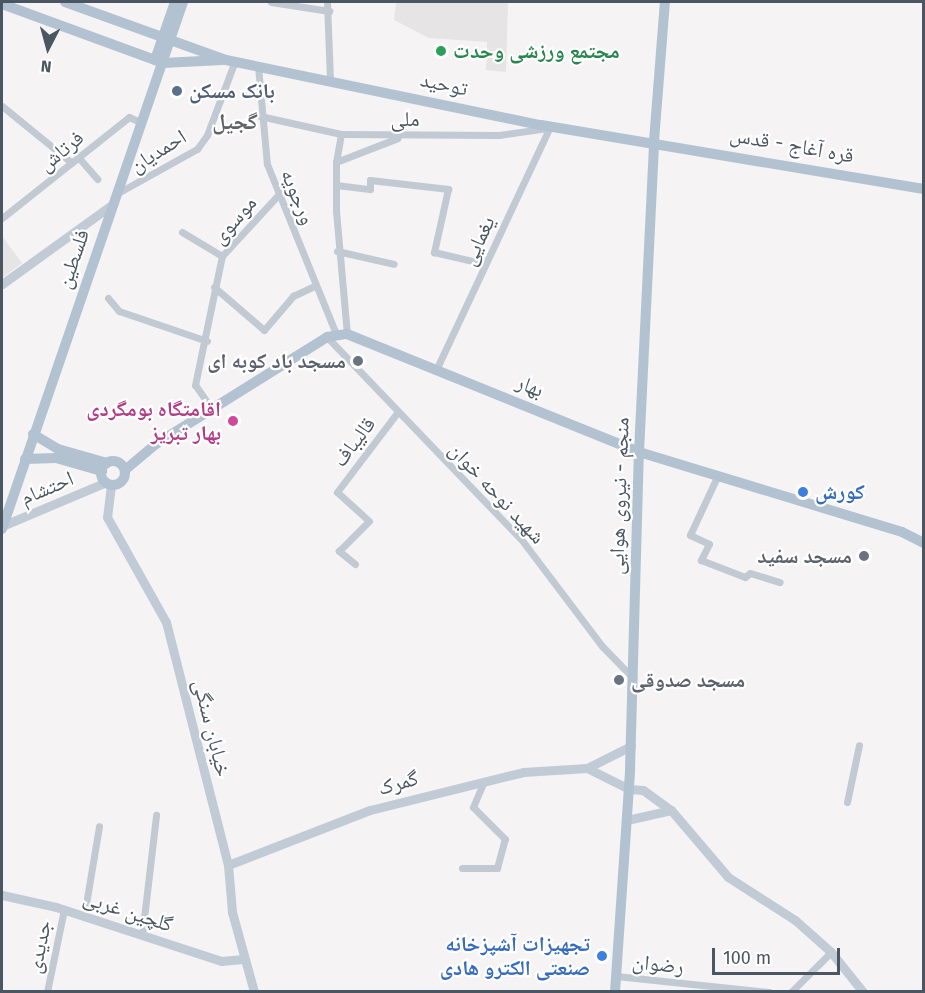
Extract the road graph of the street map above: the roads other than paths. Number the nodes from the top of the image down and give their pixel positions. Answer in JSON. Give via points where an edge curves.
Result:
{"nodes":[{"id":1,"x":64,"y":2,"type":"edge"},
{"id":2,"x":175,"y":2,"type":"edge"},
{"id":3,"x":183,"y":2,"type":"edge"},
{"id":4,"x":271,"y":2,"type":"edge"},
{"id":5,"x":327,"y":2,"type":"edge"},
{"id":6,"x":665,"y":2,"type":"edge"},
{"id":7,"x":2,"y":4,"type":"edge"},
{"id":8,"x":329,"y":11,"type":"junction"},
{"id":9,"x":167,"y":39,"type":"junction"},
{"id":10,"x":231,"y":61,"type":"junction"},
{"id":11,"x":159,"y":62,"type":"junction"},
{"id":12,"x":258,"y":66,"type":"junction"},
{"id":13,"x":330,"y":79,"type":"junction"},
{"id":14,"x":2,"y":106,"type":"edge"},
{"id":15,"x":260,"y":116,"type":"junction"},
{"id":16,"x":142,"y":123,"type":"junction"},
{"id":17,"x":550,"y":127,"type":"junction"},
{"id":18,"x":341,"y":134,"type":"junction"},
{"id":19,"x":403,"y":136,"type":"junction"},
{"id":20,"x":654,"y":141,"type":"junction"},
{"id":21,"x":79,"y":158,"type":"junction"},
{"id":22,"x":336,"y":162,"type":"junction"},
{"id":23,"x":72,"y":163,"type":"junction"},
{"id":24,"x":97,"y":179,"type":"dead end"},
{"id":25,"x":336,"y":185,"type":"junction"},
{"id":26,"x":924,"y":189,"type":"edge"},
{"id":27,"x":279,"y":194,"type":"junction"},
{"id":28,"x":115,"y":199,"type":"junction"},
{"id":29,"x":2,"y":218,"type":"edge"},
{"id":30,"x":182,"y":232,"type":"dead end"},
{"id":31,"x":337,"y":251,"type":"junction"},
{"id":32,"x":222,"y":256,"type":"junction"},
{"id":33,"x":394,"y":264,"type":"dead end"},
{"id":34,"x":485,"y":264,"type":"junction"},
{"id":35,"x":2,"y":284,"type":"edge"},
{"id":36,"x":214,"y":286,"type":"junction"},
{"id":37,"x":314,"y":286,"type":"junction"},
{"id":38,"x":108,"y":298,"type":"dead end"},
{"id":39,"x":337,"y":335,"type":"junction"},
{"id":40,"x":207,"y":341,"type":"junction"},
{"id":41,"x":436,"y":369,"type":"junction"},
{"id":42,"x":212,"y":409,"type":"junction"},
{"id":43,"x":397,"y":413,"type":"junction"},
{"id":44,"x":33,"y":434,"type":"junction"},
{"id":45,"x":146,"y":451,"type":"junction"},
{"id":46,"x":639,"y":452,"type":"junction"},
{"id":47,"x":25,"y":459,"type":"junction"},
{"id":48,"x":108,"y":466,"type":"junction"},
{"id":49,"x":125,"y":470,"type":"junction"},
{"id":50,"x":717,"y":477,"type":"junction"},
{"id":51,"x":108,"y":484,"type":"junction"},
{"id":52,"x":2,"y":528,"type":"edge"},
{"id":53,"x":924,"y":543,"type":"edge"},
{"id":54,"x":355,"y":564,"type":"dead end"},
{"id":55,"x":780,"y":582,"type":"dead end"},
{"id":56,"x":634,"y":679,"type":"junction"},
{"id":57,"x":859,"y":745,"type":"dead end"},
{"id":58,"x":631,"y":746,"type":"junction"},
{"id":59,"x":587,"y":768,"type":"junction"},
{"id":60,"x":484,"y":781,"type":"junction"},
{"id":61,"x":629,"y":789,"type":"junction"},
{"id":62,"x":847,"y":802,"type":"dead end"},
{"id":63,"x":671,"y":810,"type":"junction"},
{"id":64,"x":156,"y":815,"type":"dead end"},
{"id":65,"x":627,"y":820,"type":"junction"},
{"id":66,"x":99,"y":826,"type":"dead end"},
{"id":67,"x":228,"y":865,"type":"junction"},
{"id":68,"x":462,"y":868,"type":"dead end"},
{"id":69,"x":2,"y":895,"type":"edge"},
{"id":70,"x":64,"y":909,"type":"junction"},
{"id":71,"x":84,"y":916,"type":"junction"},
{"id":72,"x":142,"y":935,"type":"junction"},
{"id":73,"x":831,"y":952,"type":"junction"},
{"id":74,"x":243,"y":959,"type":"junction"},
{"id":75,"x":616,"y":976,"type":"junction"},
{"id":76,"x":47,"y":992,"type":"edge"},
{"id":77,"x":254,"y":992,"type":"edge"},
{"id":78,"x":615,"y":992,"type":"edge"},
{"id":79,"x":769,"y":992,"type":"edge"},
{"id":80,"x":791,"y":992,"type":"edge"},
{"id":81,"x":863,"y":992,"type":"edge"}],
"edges":[{"from":1,"to":9,"type":"main road"},
{"from":2,"to":9,"type":"main road","name":"فلسطین"},
{"from":3,"to":9,"type":"main road","name":"فلسطین"},
{"from":4,"to":8,"type":"street"},
{"from":5,"to":8,"type":"street"},
{"from":6,"to":20,"type":"main road","name":"منجم - نیروی هوایی"},
{"from":7,"to":11,"type":"main road"},
{"from":8,"to":13,"type":"street"},
{"from":9,"to":10,"type":"main road"},
{"from":9,"to":11,"type":"main road","name":"فلسطین"},
{"from":10,"to":11,"type":"main road"},
{"from":10,"to":12,"type":"main road","name":"توحید"},
{"from":10,"to":28,"type":"street","name":"احمدیان","via":[[207,135],[197,150]]},
{"from":11,"to":16,"type":"main road","name":"فلسطین"},
{"from":12,"to":13,"type":"main road","name":"توحید"},
{"from":12,"to":15,"type":"street","name":"ورجویه"},
{"from":13,"to":17,"type":"main road","name":"توحید"},
{"from":14,"to":23,"type":"street"},
{"from":15,"to":18,"type":"street","name":"ملی"},
{"from":15,"to":27,"type":"street","name":"ورجویه","via":[[267,164]]},
{"from":16,"to":21,"type":"street","name":"فرتاش","via":[[129,117]]},
{"from":16,"to":28,"type":"main road","name":"فلسطین"},
{"from":17,"to":19,"type":"street","name":"ملی","via":[[499,135]]},
{"from":17,"to":20,"type":"main road","name":"توحید"},
{"from":17,"to":34,"type":"street","name":"یغمایی"},
{"from":18,"to":19,"type":"street","name":"ملی"},
{"from":18,"to":22,"type":"street"},
{"from":19,"to":22,"type":"street"},
{"from":20,"to":26,"type":"main road","name":"قره آغاج - قدس"},
{"from":20,"to":46,"type":"main road","name":"منجم - نیروی هوایی"},
{"from":21,"to":23,"type":"street","name":"فرتاش"},
{"from":21,"to":24,"type":"street"},
{"from":22,"to":25,"type":"street"},
{"from":23,"to":29,"type":"street","name":"فرتاش"},
{"from":25,"to":31,"type":"street"},
{"from":25,"to":34,"type":"street","via":[[370,189],[370,180],[448,189],[434,252]]},
{"from":27,"to":32,"type":"street","name":"موسوی"},
{"from":27,"to":37,"type":"street","name":"ورجویه"},
{"from":28,"to":35,"type":"street"},
{"from":28,"to":44,"type":"main road","name":"فلسطین"},
{"from":30,"to":32,"type":"street"},
{"from":31,"to":33,"type":"street"},
{"from":31,"to":39,"type":"street"},
{"from":32,"to":36,"type":"street","name":"موسوی"},
{"from":34,"to":41,"type":"street","name":"یغمایی"},
{"from":36,"to":37,"type":"street","via":[[264,330],[293,296]]},
{"from":36,"to":40,"type":"street","name":"موسوی"},
{"from":37,"to":39,"type":"street","name":"ورجویه"},
{"from":38,"to":40,"type":"street","via":[[119,311]]},
{"from":39,"to":41,"type":"main road","name":"بهار"},
{"from":39,"to":42,"type":"main road"},
{"from":39,"to":43,"type":"street","name":"شهید نوحه خوان"},
{"from":40,"to":42,"type":"street","name":"موسوی","via":[[195,385]]},
{"from":41,"to":46,"type":"main road","name":"بهار"},
{"from":42,"to":45,"type":"main road"},
{"from":43,"to":54,"type":"street","name":"قالیباف","via":[[337,492],[369,521],[339,551]]},
{"from":43,"to":56,"type":"street","name":"شهید نوحه خوان","via":[[521,539],[602,646]]},
{"from":44,"to":47,"type":"main road","name":"فلسطین"},
{"from":44,"to":48,"type":"main road","via":[[58,449]]},
{"from":45,"to":48,"type":"main road"},
{"from":45,"to":49,"type":"main road"},
{"from":46,"to":50,"type":"main road","name":"بهار"},
{"from":46,"to":56,"type":"main road","name":"منجم - نیروی هوایی"},
{"from":47,"to":48,"type":"main road","via":[[56,458]]},
{"from":47,"to":52,"type":"main road","name":"فلسطین"},
{"from":48,"to":49,"type":"main road"},
{"from":48,"to":51,"type":"main road"},
{"from":49,"to":51,"type":"main road","via":[[122,482]]},
{"from":50,"to":53,"type":"main road","name":"بهار","via":[[902,532]]},
{"from":50,"to":55,"type":"street","via":[[690,535],[709,544],[701,560],[745,577],[750,573]]},
{"from":51,"to":52,"type":"street","name":"احتشام"},
{"from":51,"to":67,"type":"street","name":"خیابان سنگی","via":[[107,517],[166,622]]},
{"from":56,"to":58,"type":"main road","name":"منجم - نیروی هوایی"},
{"from":57,"to":62,"type":"street"},
{"from":58,"to":59,"type":"street","name":"گمرک"},
{"from":58,"to":61,"type":"main road","name":"منجم - نیروی هوایی"},
{"from":59,"to":60,"type":"street","name":"گمرک","via":[[524,772]]},
{"from":59,"to":61,"type":"street"},
{"from":60,"to":67,"type":"street","name":"گمرک","via":[[370,810]]},
{"from":60,"to":68,"type":"street","via":[[473,807],[505,839],[497,868]]},
{"from":61,"to":63,"type":"street","via":[[643,790]]},
{"from":61,"to":65,"type":"main road","name":"منجم - نیروی هوایی"},
{"from":63,"to":65,"type":"street"},
{"from":63,"to":73,"type":"street","via":[[728,877],[795,920]]},
{"from":64,"to":72,"type":"street"},
{"from":65,"to":75,"type":"main road","name":"منجم - نیروی هوایی"},
{"from":66,"to":71,"type":"street"},
{"from":67,"to":74,"type":"street","name":"خیابان سنگی","via":[[232,912]]},
{"from":69,"to":70,"type":"street","name":"گلچین غربی"},
{"from":70,"to":71,"type":"street","name":"گلچین غربی"},
{"from":70,"to":76,"type":"street","name":"جدیدی"},
{"from":71,"to":72,"type":"street","name":"گلچین غربی"},
{"from":72,"to":74,"type":"street","name":"گلچین غربی","via":[[221,961]]},
{"from":73,"to":80,"type":"street"},
{"from":73,"to":81,"type":"street"},
{"from":74,"to":77,"type":"street","name":"خیابان سنگی"},
{"from":75,"to":78,"type":"main road","name":"منجم - نیروی هوایی"},
{"from":75,"to":79,"type":"street","name":"رضوان"}]}
